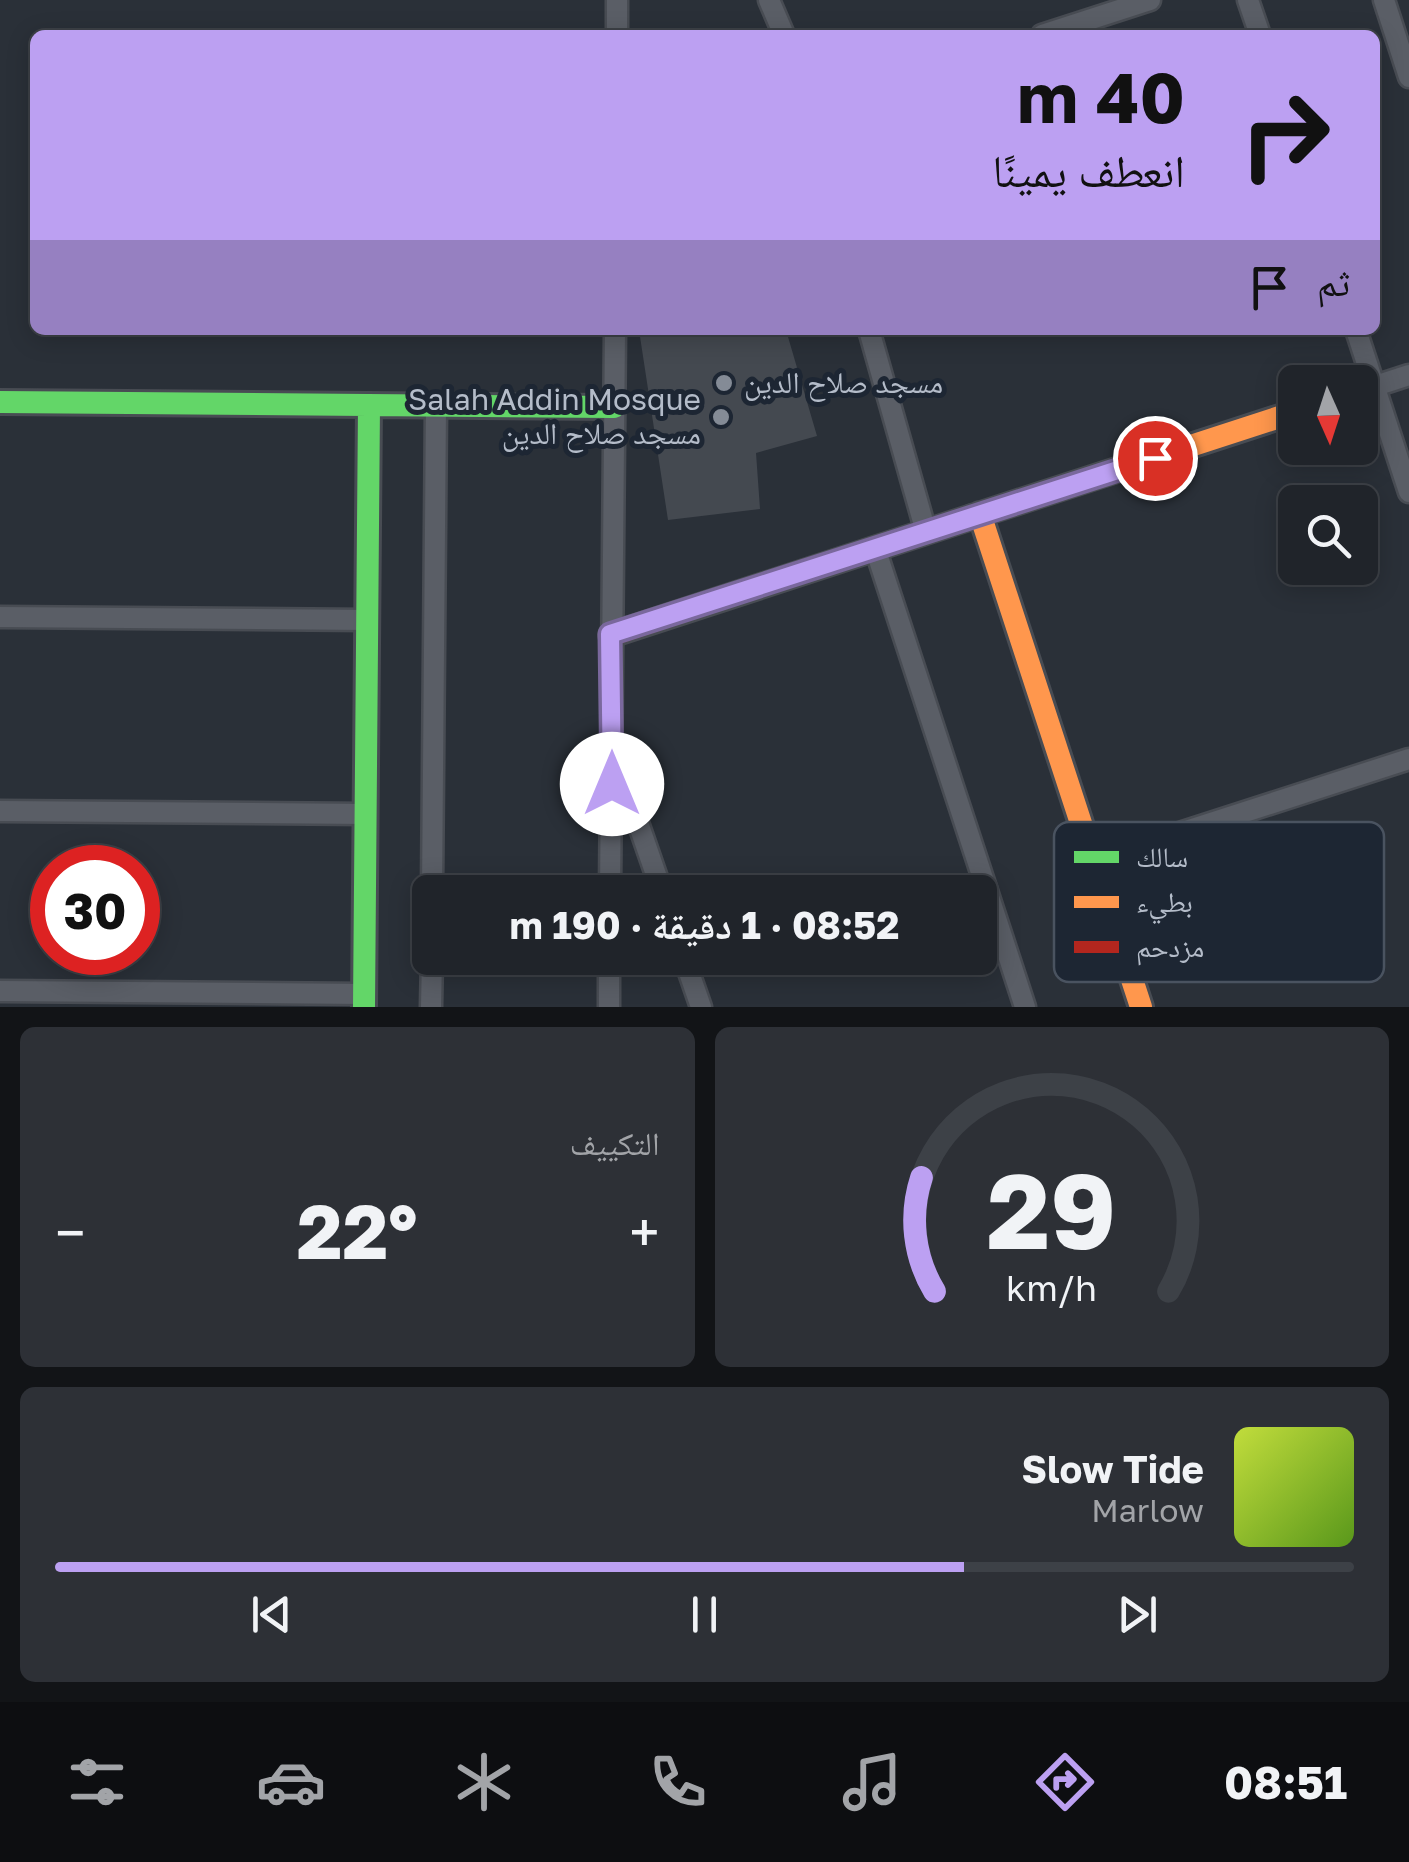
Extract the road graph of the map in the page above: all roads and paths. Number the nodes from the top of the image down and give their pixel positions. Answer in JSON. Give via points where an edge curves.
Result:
{"nodes":[{"id":1,"x":618,"y":0,"type":"edge"},
{"id":2,"x":769,"y":0,"type":"edge"},
{"id":3,"x":1150,"y":0,"type":"edge"},
{"id":4,"x":1248,"y":0,"type":"edge"},
{"id":5,"x":1384,"y":0,"type":"edge"},
{"id":6,"x":617,"y":30,"type":"edge"},
{"id":7,"x":782,"y":30,"type":"edge"},
{"id":8,"x":1057,"y":30,"type":"edge"},
{"id":9,"x":1258,"y":30,"type":"edge"},
{"id":10,"x":1409,"y":76,"type":"edge"},
{"id":11,"x":614,"y":335,"type":"edge"},
{"id":12,"x":870,"y":335,"type":"edge"},
{"id":13,"x":1357,"y":335,"type":"edge"},
{"id":14,"x":1363,"y":365,"type":"edge"},
{"id":15,"x":1409,"y":375,"type":"edge"},
{"id":16,"x":1378,"y":385,"type":"edge"},
{"id":17,"x":0,"y":402,"type":"edge"},
{"id":18,"x":369,"y":405,"type":"junction"},
{"id":19,"x":436,"y":406,"type":"junction"},
{"id":20,"x":614,"y":408,"type":"junction"},
{"id":21,"x":1378,"y":416,"type":"edge"},
{"id":22,"x":1278,"y":418,"type":"edge"},
{"id":23,"x":1409,"y":492,"type":"edge"},
{"id":24,"x":980,"y":514,"type":"junction"},
{"id":25,"x":926,"y":532,"type":"junction"},
{"id":26,"x":875,"y":548,"type":"junction"},
{"id":27,"x":0,"y":617,"type":"edge"},
{"id":28,"x":368,"y":620,"type":"junction"},
{"id":29,"x":610,"y":634,"type":"junction"},
{"id":30,"x":612,"y":748,"type":"junction"},
{"id":31,"x":1409,"y":759,"type":"edge"},
{"id":32,"x":0,"y":811,"type":"edge"},
{"id":33,"x":366,"y":814,"type":"junction"},
{"id":34,"x":1080,"y":822,"type":"edge"},
{"id":35,"x":1214,"y":822,"type":"edge"},
{"id":36,"x":432,"y":875,"type":"edge"},
{"id":37,"x":610,"y":875,"type":"edge"},
{"id":38,"x":656,"y":875,"type":"edge"},
{"id":39,"x":432,"y":975,"type":"edge"},
{"id":40,"x":610,"y":975,"type":"edge"},
{"id":41,"x":690,"y":975,"type":"edge"},
{"id":42,"x":1133,"y":982,"type":"edge"},
{"id":43,"x":0,"y":991,"type":"edge"},
{"id":44,"x":364,"y":1001,"type":"edge"},
{"id":45,"x":431,"y":1007,"type":"edge"},
{"id":46,"x":609,"y":1007,"type":"edge"},
{"id":47,"x":701,"y":1007,"type":"edge"},
{"id":48,"x":1025,"y":1007,"type":"edge"},
{"id":49,"x":1141,"y":1007,"type":"edge"}],
"edges":[{"from":1,"to":6,"type":"street"},
{"from":2,"to":7,"type":"street"},
{"from":3,"to":8,"type":"street"},
{"from":4,"to":9,"type":"street"},
{"from":5,"to":10,"type":"street"},
{"from":11,"to":20,"type":"street"},
{"from":12,"to":25,"type":"street"},
{"from":13,"to":14,"type":"street"},
{"from":15,"to":16,"type":"street"},
{"from":17,"to":18,"type":"street"},
{"from":18,"to":19,"type":"street"},
{"from":18,"to":28,"type":"street"},
{"from":19,"to":20,"type":"street"},
{"from":19,"to":36,"type":"street"},
{"from":20,"to":29,"type":"street"},
{"from":21,"to":23,"type":"street"},
{"from":22,"to":24,"type":"street"},
{"from":24,"to":25,"type":"street"},
{"from":24,"to":34,"type":"street"},
{"from":25,"to":26,"type":"street"},
{"from":26,"to":29,"type":"street"},
{"from":26,"to":48,"type":"street"},
{"from":27,"to":28,"type":"street"},
{"from":28,"to":33,"type":"street"},
{"from":29,"to":30,"type":"street"},
{"from":30,"to":37,"type":"street"},
{"from":30,"to":38,"type":"street"},
{"from":31,"to":35,"type":"street"},
{"from":32,"to":33,"type":"street"},
{"from":33,"to":44,"type":"street"},
{"from":39,"to":45,"type":"street"},
{"from":40,"to":46,"type":"street"},
{"from":41,"to":47,"type":"street"},
{"from":42,"to":49,"type":"street"},
{"from":43,"to":44,"type":"street"}]}
